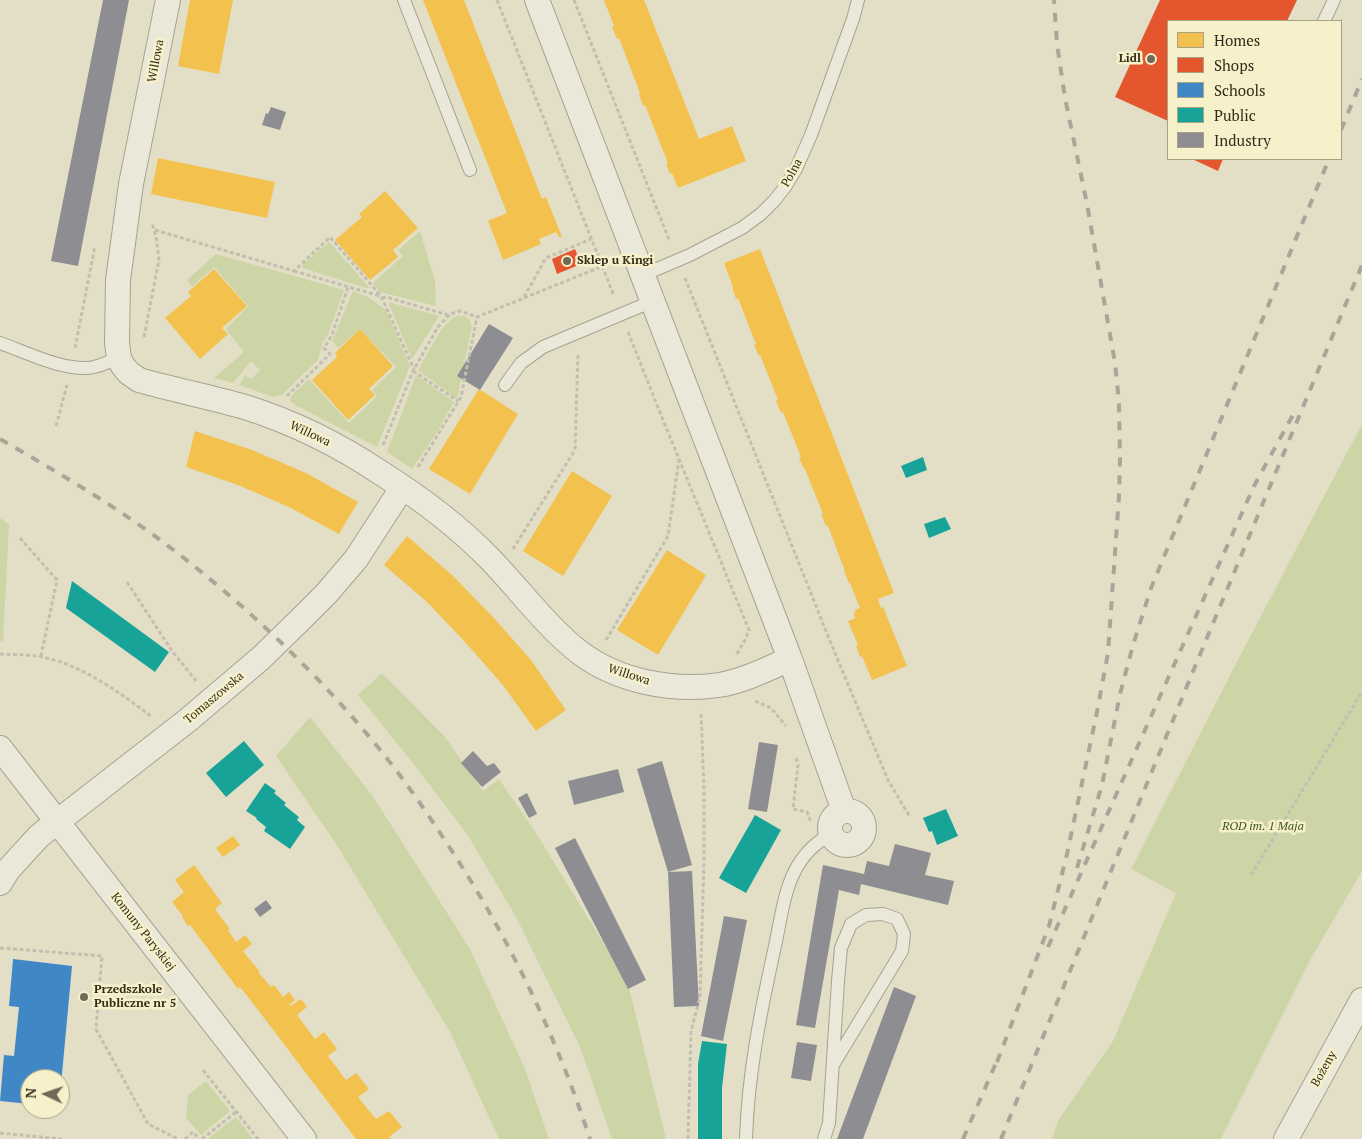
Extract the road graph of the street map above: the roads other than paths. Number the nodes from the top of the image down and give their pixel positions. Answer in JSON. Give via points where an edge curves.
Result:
{"nodes":[{"id":1,"x":168,"y":0,"type":"edge"},
{"id":2,"x":404,"y":0,"type":"edge"},
{"id":3,"x":537,"y":0,"type":"edge"},
{"id":4,"x":858,"y":0,"type":"edge"},
{"id":5,"x":1334,"y":0,"type":"edge"},
{"id":6,"x":1324,"y":20,"type":"edge"},
{"id":7,"x":470,"y":170,"type":"dead end"},
{"id":8,"x":643,"y":275,"type":"junction"},
{"id":9,"x":653,"y":301,"type":"junction"},
{"id":10,"x":0,"y":343,"type":"edge"},
{"id":11,"x":119,"y":358,"type":"junction"},
{"id":12,"x":505,"y":384,"type":"dead end"},
{"id":13,"x":402,"y":488,"type":"junction"},
{"id":14,"x":790,"y":660,"type":"junction"},
{"id":15,"x":0,"y":748,"type":"edge"},
{"id":16,"x":844,"y":811,"type":"junction"},
{"id":17,"x":56,"y":822,"type":"junction"},
{"id":18,"x":825,"y":838,"type":"junction"},
{"id":19,"x":3,"y":873,"type":"edge"},
{"id":20,"x":1362,"y":1000,"type":"edge"},
{"id":21,"x":833,"y":1065,"type":"junction"},
{"id":22,"x":304,"y":1139,"type":"edge"},
{"id":23,"x":746,"y":1139,"type":"edge"},
{"id":24,"x":824,"y":1139,"type":"edge"},
{"id":25,"x":1286,"y":1139,"type":"edge"}],
"edges":[{"from":1,"to":11,"type":"street","name":"Willowa","via":[[131,184],[121,252],[116,343]]},
{"from":2,"to":7,"type":"lane"},
{"from":3,"to":8,"type":"street"},
{"from":4,"to":8,"type":"lane","name":"Polna","via":[[811,134],[785,187],[761,214],[742,228]]},
{"from":5,"to":6,"type":"lane"},
{"from":8,"to":9,"type":"street"},
{"from":9,"to":12,"type":"lane","via":[[543,348],[521,363]]},
{"from":9,"to":14,"type":"street"},
{"from":10,"to":11,"type":"lane","via":[[62,366],[93,367]]},
{"from":11,"to":13,"type":"street","name":"Willowa","via":[[129,374],[139,380],[244,407],[303,429],[367,464]]},
{"from":13,"to":14,"type":"street","name":"Willowa","via":[[467,536],[572,646],[613,672],[660,684],[719,685]]},
{"from":13,"to":17,"type":"street","name":"Tomaszowska","via":[[356,559],[326,594],[261,658],[188,720]]},
{"from":14,"to":16,"type":"street"},
{"from":15,"to":17,"type":"street","name":"Komuny Paryskiej"},
{"from":16,"to":18,"type":"street","via":[[831,822]]},
{"from":16,"to":18,"type":"street","via":[[860,816],[864,828],[862,836],[848,845]]},
{"from":17,"to":19,"type":"street","name":"Tomaszowska"},
{"from":17,"to":22,"type":"street","name":"Komuny Paryskiej"},
{"from":18,"to":23,"type":"lane","via":[[800,863],[787,892],[754,1049]]},
{"from":20,"to":25,"type":"street","name":"Bożeny"},
{"from":21,"to":21,"type":"lane","via":[[841,948],[851,924],[866,915],[883,914],[897,919],[904,934],[902,951]]},
{"from":21,"to":24,"type":"lane","via":[[830,1123]]}]}
